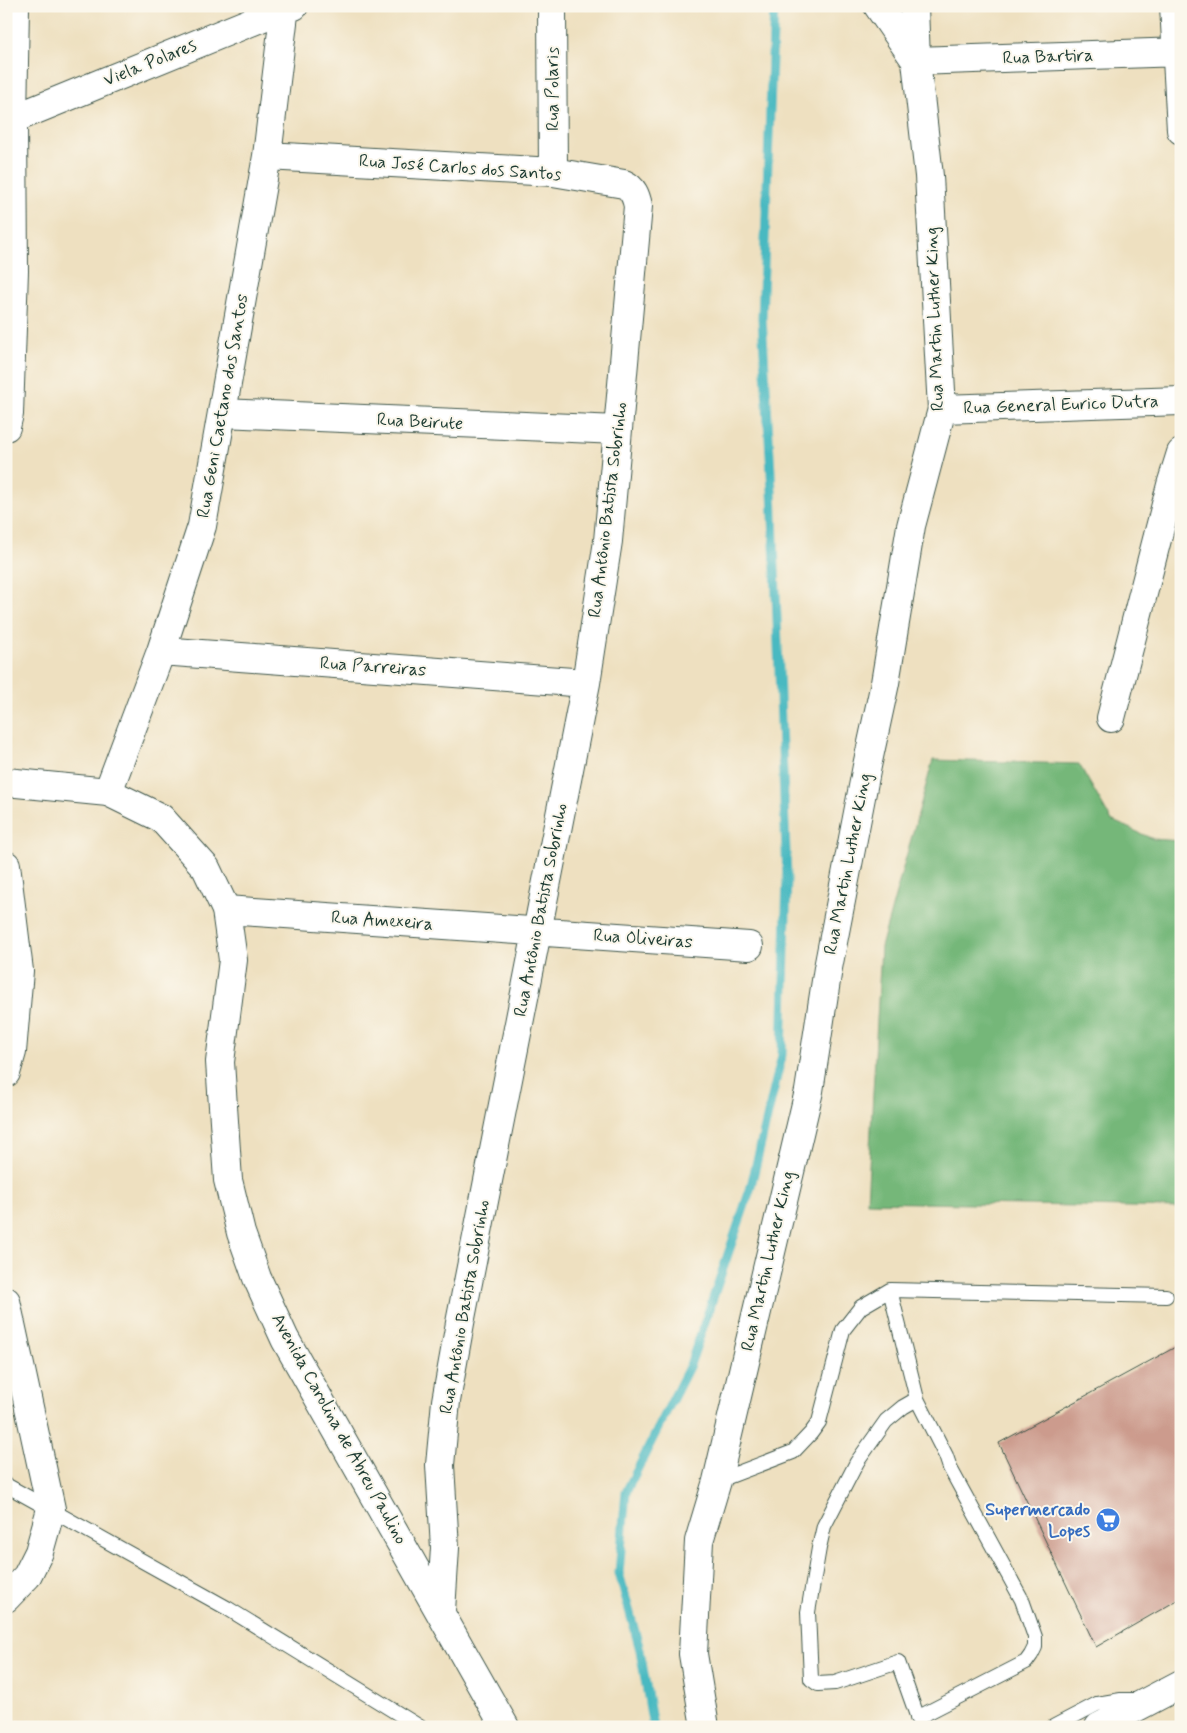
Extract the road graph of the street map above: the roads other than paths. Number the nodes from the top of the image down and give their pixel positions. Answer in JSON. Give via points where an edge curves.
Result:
{"nodes":[{"id":1,"x":15,"y":6,"type":"edge"},
{"id":2,"x":552,"y":6,"type":"edge"},
{"id":3,"x":878,"y":6,"type":"edge"},
{"id":4,"x":914,"y":6,"type":"edge"},
{"id":5,"x":1174,"y":6,"type":"edge"},
{"id":6,"x":288,"y":7,"type":"edge"},
{"id":7,"x":1178,"y":52,"type":"edge"},
{"id":8,"x":916,"y":62,"type":"junction"},
{"id":9,"x":9,"y":119,"type":"edge"},
{"id":10,"x":1181,"y":130,"type":"edge"},
{"id":11,"x":267,"y":156,"type":"junction"},
{"id":12,"x":553,"y":172,"type":"junction"},
{"id":13,"x":638,"y":206,"type":"joint"},
{"id":14,"x":1181,"y":401,"type":"edge"},
{"id":15,"x":942,"y":409,"type":"junction"},
{"id":16,"x":223,"y":413,"type":"junction"},
{"id":17,"x":6,"y":427,"type":"edge"},
{"id":18,"x":618,"y":430,"type":"junction"},
{"id":19,"x":1181,"y":453,"type":"edge"},
{"id":20,"x":1176,"y":488,"type":"edge"},
{"id":21,"x":161,"y":651,"type":"junction"},
{"id":22,"x":586,"y":683,"type":"junction"},
{"id":23,"x":1111,"y":718,"type":"dead end"},
{"id":24,"x":6,"y":782,"type":"edge"},
{"id":25,"x":108,"y":792,"type":"junction"},
{"id":26,"x":6,"y":865,"type":"edge"},
{"id":27,"x":226,"y":910,"type":"junction"},
{"id":28,"x":537,"y":932,"type":"junction"},
{"id":29,"x":749,"y":946,"type":"dead end"},
{"id":30,"x":6,"y":1073,"type":"edge"},
{"id":31,"x":890,"y":1290,"type":"junction"},
{"id":32,"x":1166,"y":1296,"type":"dead end"},
{"id":33,"x":6,"y":1301,"type":"edge"},
{"id":34,"x":917,"y":1399,"type":"junction"},
{"id":35,"x":717,"y":1481,"type":"junction"},
{"id":36,"x":6,"y":1484,"type":"edge"},
{"id":37,"x":51,"y":1509,"type":"junction"},
{"id":38,"x":6,"y":1598,"type":"edge"},
{"id":39,"x":441,"y":1611,"type":"junction"},
{"id":40,"x":1181,"y":1684,"type":"edge"},
{"id":41,"x":1148,"y":1700,"type":"junction"},
{"id":42,"x":919,"y":1723,"type":"edge"},
{"id":43,"x":420,"y":1727,"type":"edge"},
{"id":44,"x":505,"y":1727,"type":"edge"},
{"id":45,"x":706,"y":1727,"type":"edge"},
{"id":46,"x":1053,"y":1727,"type":"edge"},
{"id":47,"x":1099,"y":1727,"type":"edge"}],
"edges":[{"from":1,"to":9,"type":"street"},
{"from":2,"to":12,"type":"street","name":"Rua Polaris"},
{"from":3,"to":8,"type":"street","name":"Rua Martin Luther King"},
{"from":4,"to":8,"type":"street"},
{"from":5,"to":7,"type":"street"},
{"from":6,"to":9,"type":"street","name":"Viela Polares"},
{"from":6,"to":11,"type":"street","name":"Rua Geni Caetano dos Santos"},
{"from":7,"to":8,"type":"street","name":"Rua Bartira"},
{"from":7,"to":10,"type":"street"},
{"from":8,"to":15,"type":"street","name":"Rua Martin Luther King","via":[[929,176]]},
{"from":9,"to":17,"type":"street","via":[[14,271]]},
{"from":11,"to":12,"type":"street","name":"Rua José Carlos dos Santos"},
{"from":11,"to":16,"type":"street","name":"Rua Geni Caetano dos Santos"},
{"from":12,"to":13,"type":"street","name":"Rua José Carlos dos Santos","via":[[624,184],[634,192]]},
{"from":13,"to":18,"type":"street","name":"Rua Antônio Batista Sobrinho"},
{"from":14,"to":15,"type":"street","name":"Rua General Eurico Dutra"},
{"from":15,"to":35,"type":"street","name":"Rua Martin Luther King","via":[[912,526],[885,683],[828,968],[809,1091]]},
{"from":16,"to":18,"type":"street","name":"Rua Beirute"},
{"from":16,"to":21,"type":"street","name":"Rua Geni Caetano dos Santos","via":[[202,526]]},
{"from":18,"to":22,"type":"street","name":"Rua Antônio Batista Sobrinho","via":[[608,541]]},
{"from":19,"to":20,"type":"street"},
{"from":20,"to":23,"type":"street"},
{"from":21,"to":22,"type":"street","name":"Rua Parreiras"},
{"from":21,"to":25,"type":"street","name":"Rua Geni Caetano dos Santos"},
{"from":22,"to":28,"type":"street","name":"Rua Antônio Batista Sobrinho"},
{"from":24,"to":25,"type":"street","name":"Avenida Carolina de Abreu Paulino"},
{"from":25,"to":27,"type":"street","name":"Avenida Carolina de Abreu Paulino","via":[[161,818],[206,868]]},
{"from":26,"to":30,"type":"street","via":[[19,971],[12,1052]]},
{"from":27,"to":28,"type":"street","name":"Rua Amexeira"},
{"from":27,"to":39,"type":"street","name":"Avenida Carolina de Abreu Paulino","via":[[232,960],[220,1062],[228,1180],[241,1233],[285,1339]]},
{"from":28,"to":29,"type":"street","name":"Rua Oliveiras"},
{"from":28,"to":39,"type":"street","name":"Rua Antônio Batista Sobrinho","via":[[446,1401],[440,1465],[445,1548]]},
{"from":31,"to":32,"type":"lane"},
{"from":31,"to":34,"type":"lane"},
{"from":31,"to":35,"type":"lane","via":[[861,1307],[843,1330],[819,1422],[811,1433],[792,1452]]},
{"from":33,"to":37,"type":"street"},
{"from":34,"to":42,"type":"lane","via":[[950,1468],[1022,1600],[1035,1637],[1035,1647],[1026,1662]]},
{"from":34,"to":42,"type":"lane","via":[[902,1407],[886,1422],[857,1462],[824,1526],[808,1612],[811,1679],[818,1684],[835,1683],[898,1662]]},
{"from":35,"to":45,"type":"street","name":"Rua Martin Luther King","via":[[699,1541],[693,1654]]},
{"from":36,"to":37,"type":"lane"},
{"from":37,"to":38,"type":"street","via":[[39,1552],[27,1576]]},
{"from":37,"to":43,"type":"lane","via":[[227,1608]]},
{"from":39,"to":44,"type":"street","name":"Avenida Carolina de Abreu Paulino"},
{"from":40,"to":41,"type":"street"},
{"from":41,"to":46,"type":"lane","via":[[1097,1704]]},
{"from":41,"to":47,"type":"street"}]}
